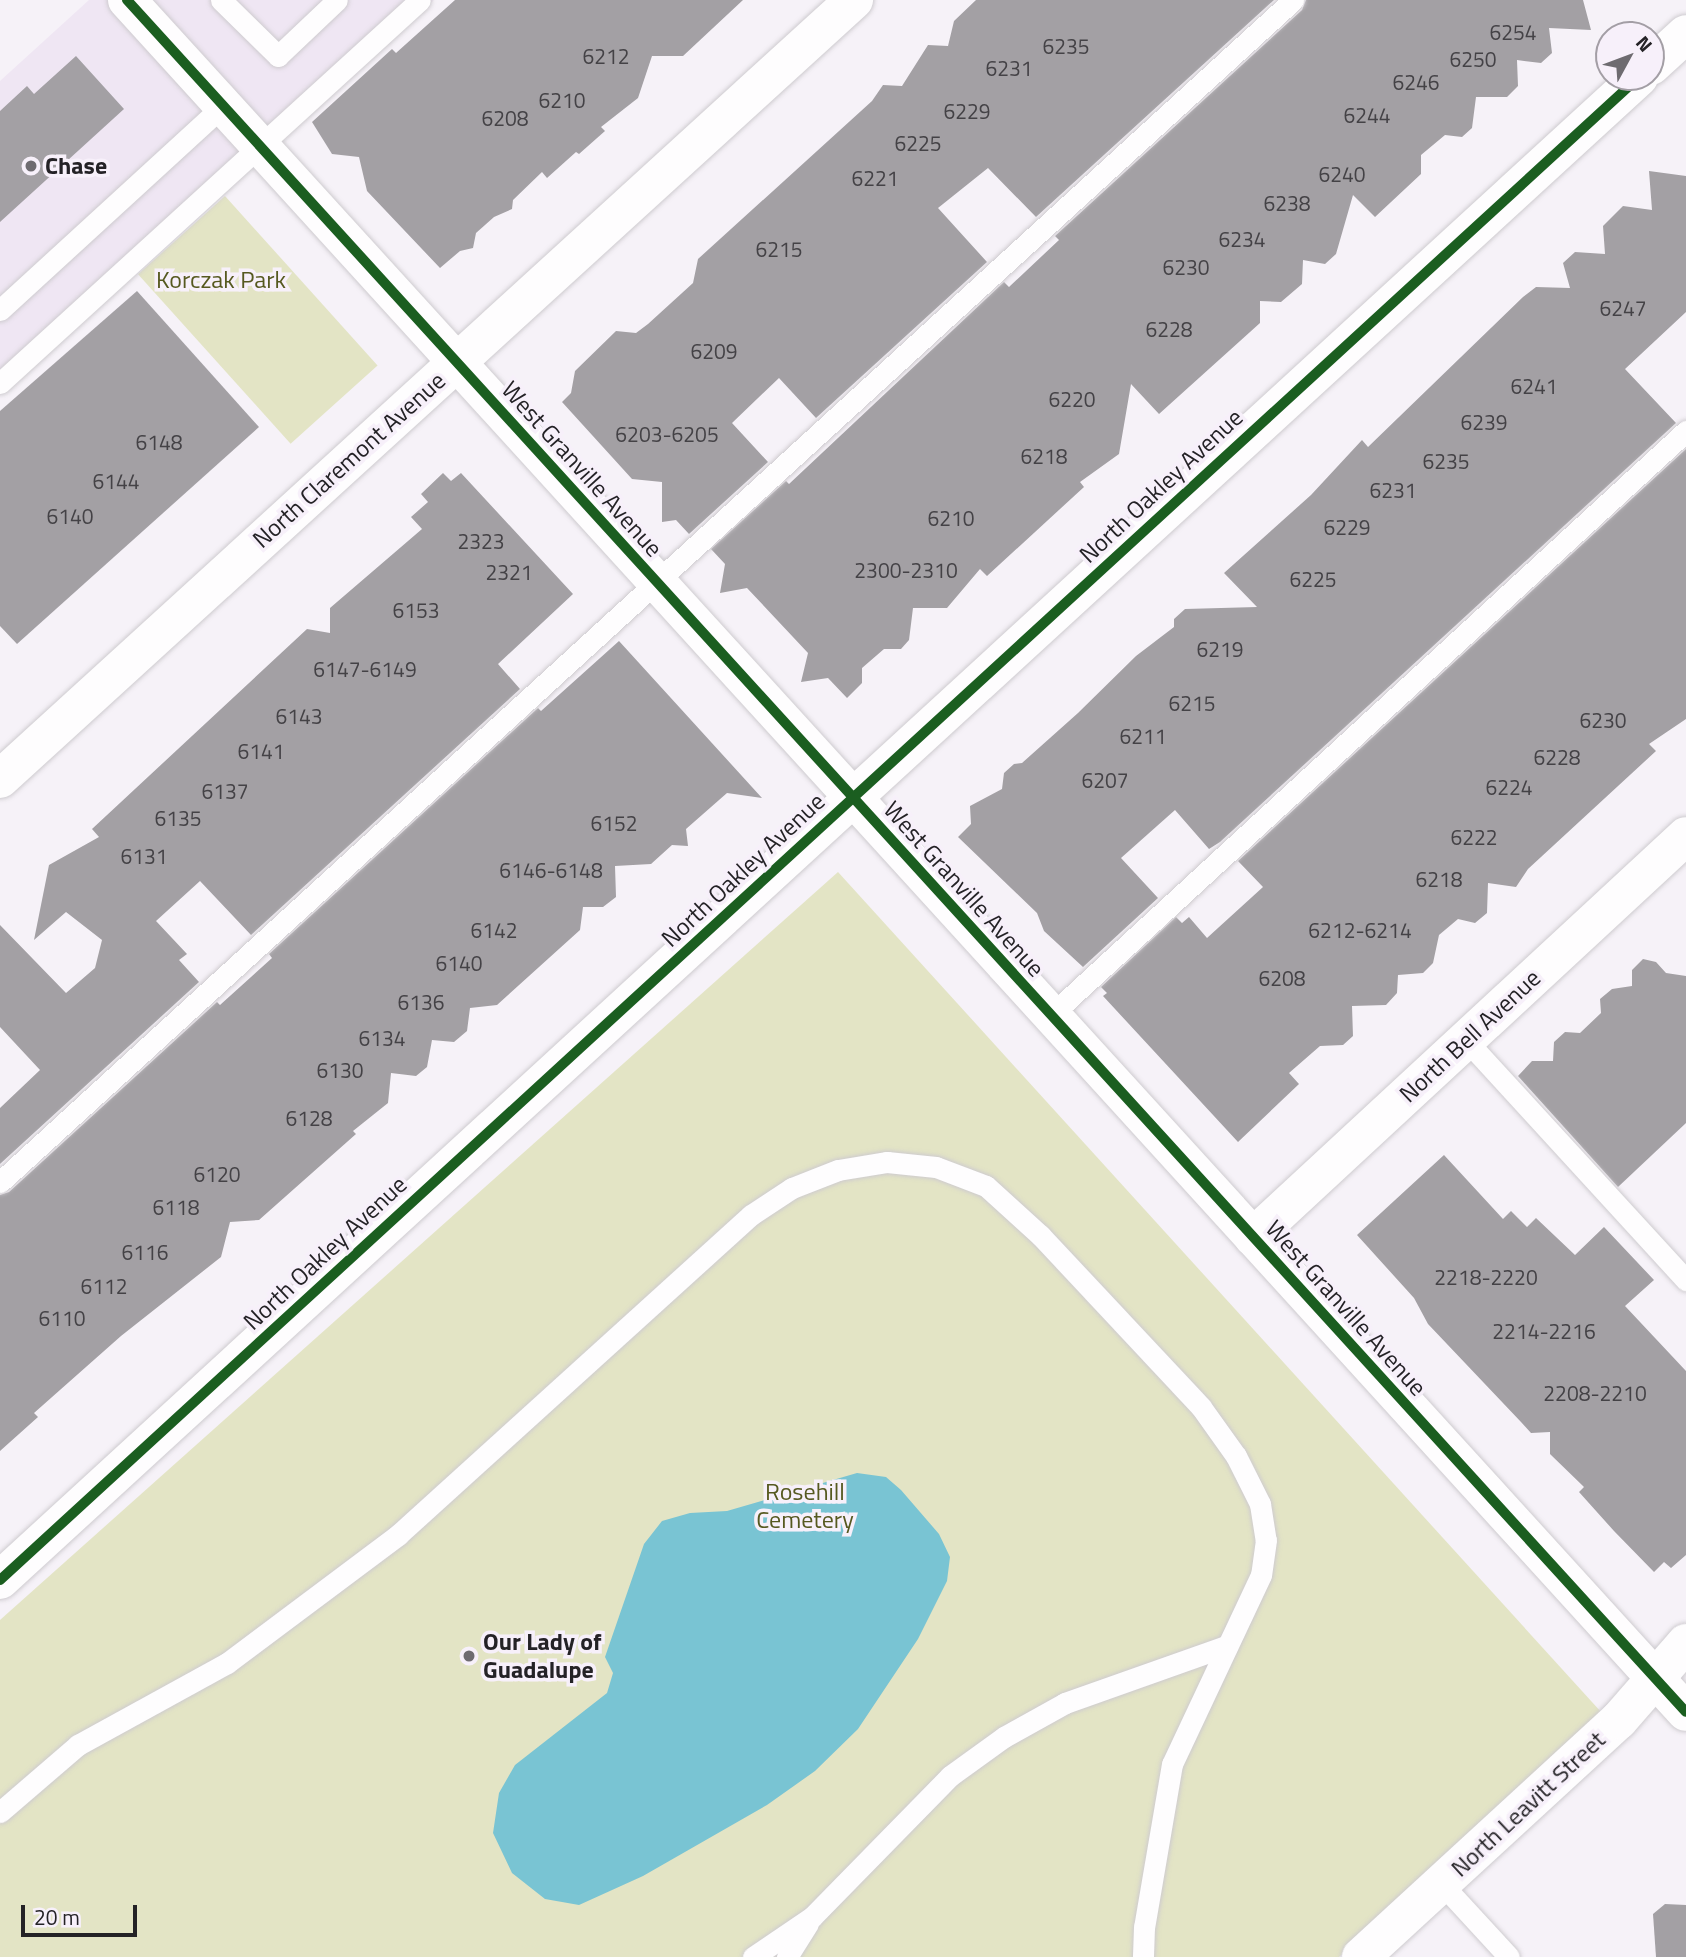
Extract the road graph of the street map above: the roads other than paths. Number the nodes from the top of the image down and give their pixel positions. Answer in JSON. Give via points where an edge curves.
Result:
{"nodes":[{"id":1,"x":127,"y":0,"type":"edge"},
{"id":2,"x":221,"y":0,"type":"edge"},
{"id":3,"x":337,"y":0,"type":"edge"},
{"id":4,"x":420,"y":0,"type":"edge"},
{"id":5,"x":854,"y":0,"type":"edge"},
{"id":6,"x":1293,"y":0,"type":"edge"},
{"id":7,"x":1686,"y":34,"type":"edge"},
{"id":8,"x":1665,"y":53,"type":"edge"},
{"id":9,"x":1624,"y":91,"type":"edge"},
{"id":10,"x":223,"y":106,"type":"junction"},
{"id":11,"x":259,"y":146,"type":"junction"},
{"id":12,"x":0,"y":310,"type":"edge"},
{"id":13,"x":456,"y":363,"type":"junction"},
{"id":14,"x":0,"y":383,"type":"edge"},
{"id":15,"x":1686,"y":431,"type":"edge"},
{"id":16,"x":657,"y":582,"type":"junction"},
{"id":17,"x":0,"y":779,"type":"edge"},
{"id":18,"x":853,"y":798,"type":"junction"},
{"id":19,"x":1683,"y":844,"type":"edge"},
{"id":20,"x":1051,"y":1016,"type":"junction"},
{"id":21,"x":1466,"y":1040,"type":"junction"},
{"id":22,"x":0,"y":1182,"type":"edge"},
{"id":23,"x":1253,"y":1237,"type":"junction"},
{"id":24,"x":1686,"y":1280,"type":"edge"},
{"id":25,"x":0,"y":1580,"type":"edge"},
{"id":26,"x":1686,"y":1643,"type":"edge"},
{"id":27,"x":1226,"y":1646,"type":"junction"},
{"id":28,"x":1654,"y":1677,"type":"junction"},
{"id":29,"x":1686,"y":1712,"type":"edge"},
{"id":30,"x":0,"y":1812,"type":"edge"},
{"id":31,"x":1441,"y":1883,"type":"junction"},
{"id":32,"x":811,"y":1917,"type":"junction"},
{"id":33,"x":754,"y":1957,"type":"edge"},
{"id":34,"x":787,"y":1957,"type":"edge"},
{"id":35,"x":1143,"y":1957,"type":"edge"},
{"id":36,"x":1361,"y":1957,"type":"edge"},
{"id":37,"x":1508,"y":1957,"type":"edge"}],
"edges":[{"from":1,"to":10,"type":"street","name":"West Granville Avenue"},
{"from":2,"to":3,"type":"lane","via":[[278,56]]},
{"from":4,"to":11,"type":"lane"},
{"from":5,"to":13,"type":"street","name":"North Claremont Avenue"},
{"from":6,"to":16,"type":"lane"},
{"from":7,"to":8,"type":"street"},
{"from":9,"to":18,"type":"street","name":"North Oakley Avenue"},
{"from":10,"to":11,"type":"street","name":"West Granville Avenue"},
{"from":10,"to":12,"type":"lane"},
{"from":11,"to":13,"type":"street","name":"West Granville Avenue"},
{"from":11,"to":14,"type":"lane"},
{"from":13,"to":16,"type":"street","name":"West Granville Avenue"},
{"from":13,"to":17,"type":"street","name":"North Claremont Avenue"},
{"from":15,"to":20,"type":"lane"},
{"from":16,"to":18,"type":"street","name":"West Granville Avenue"},
{"from":16,"to":22,"type":"lane"},
{"from":18,"to":20,"type":"street","name":"West Granville Avenue"},
{"from":18,"to":25,"type":"street","name":"North Oakley Avenue"},
{"from":19,"to":21,"type":"street","name":"North Bell Avenue"},
{"from":20,"to":23,"type":"street","name":"West Granville Avenue"},
{"from":21,"to":23,"type":"street","name":"North Bell Avenue"},
{"from":21,"to":24,"type":"lane"},
{"from":23,"to":28,"type":"street","name":"West Granville Avenue"},
{"from":26,"to":28,"type":"street","name":"North Leavitt Street"},
{"from":27,"to":30,"type":"lane","via":[[1250,1605],[1266,1540],[1260,1504],[1236,1455],[1201,1407],[1041,1236],[986,1186],[936,1167],[887,1162],[838,1170],[792,1188],[751,1215],[398,1535],[227,1662],[78,1745]]},
{"from":27,"to":32,"type":"lane","via":[[1065,1703],[1004,1737],[950,1776]]},
{"from":27,"to":35,"type":"lane","via":[[1172,1764]]},
{"from":28,"to":29,"type":"street","name":"West Granville Avenue"},
{"from":28,"to":31,"type":"street","name":"North Leavitt Street","via":[[1619,1720]]},
{"from":31,"to":36,"type":"street","name":"North Leavitt Street"},
{"from":31,"to":37,"type":"lane"},
{"from":32,"to":33,"type":"lane"},
{"from":32,"to":34,"type":"lane"}]}
